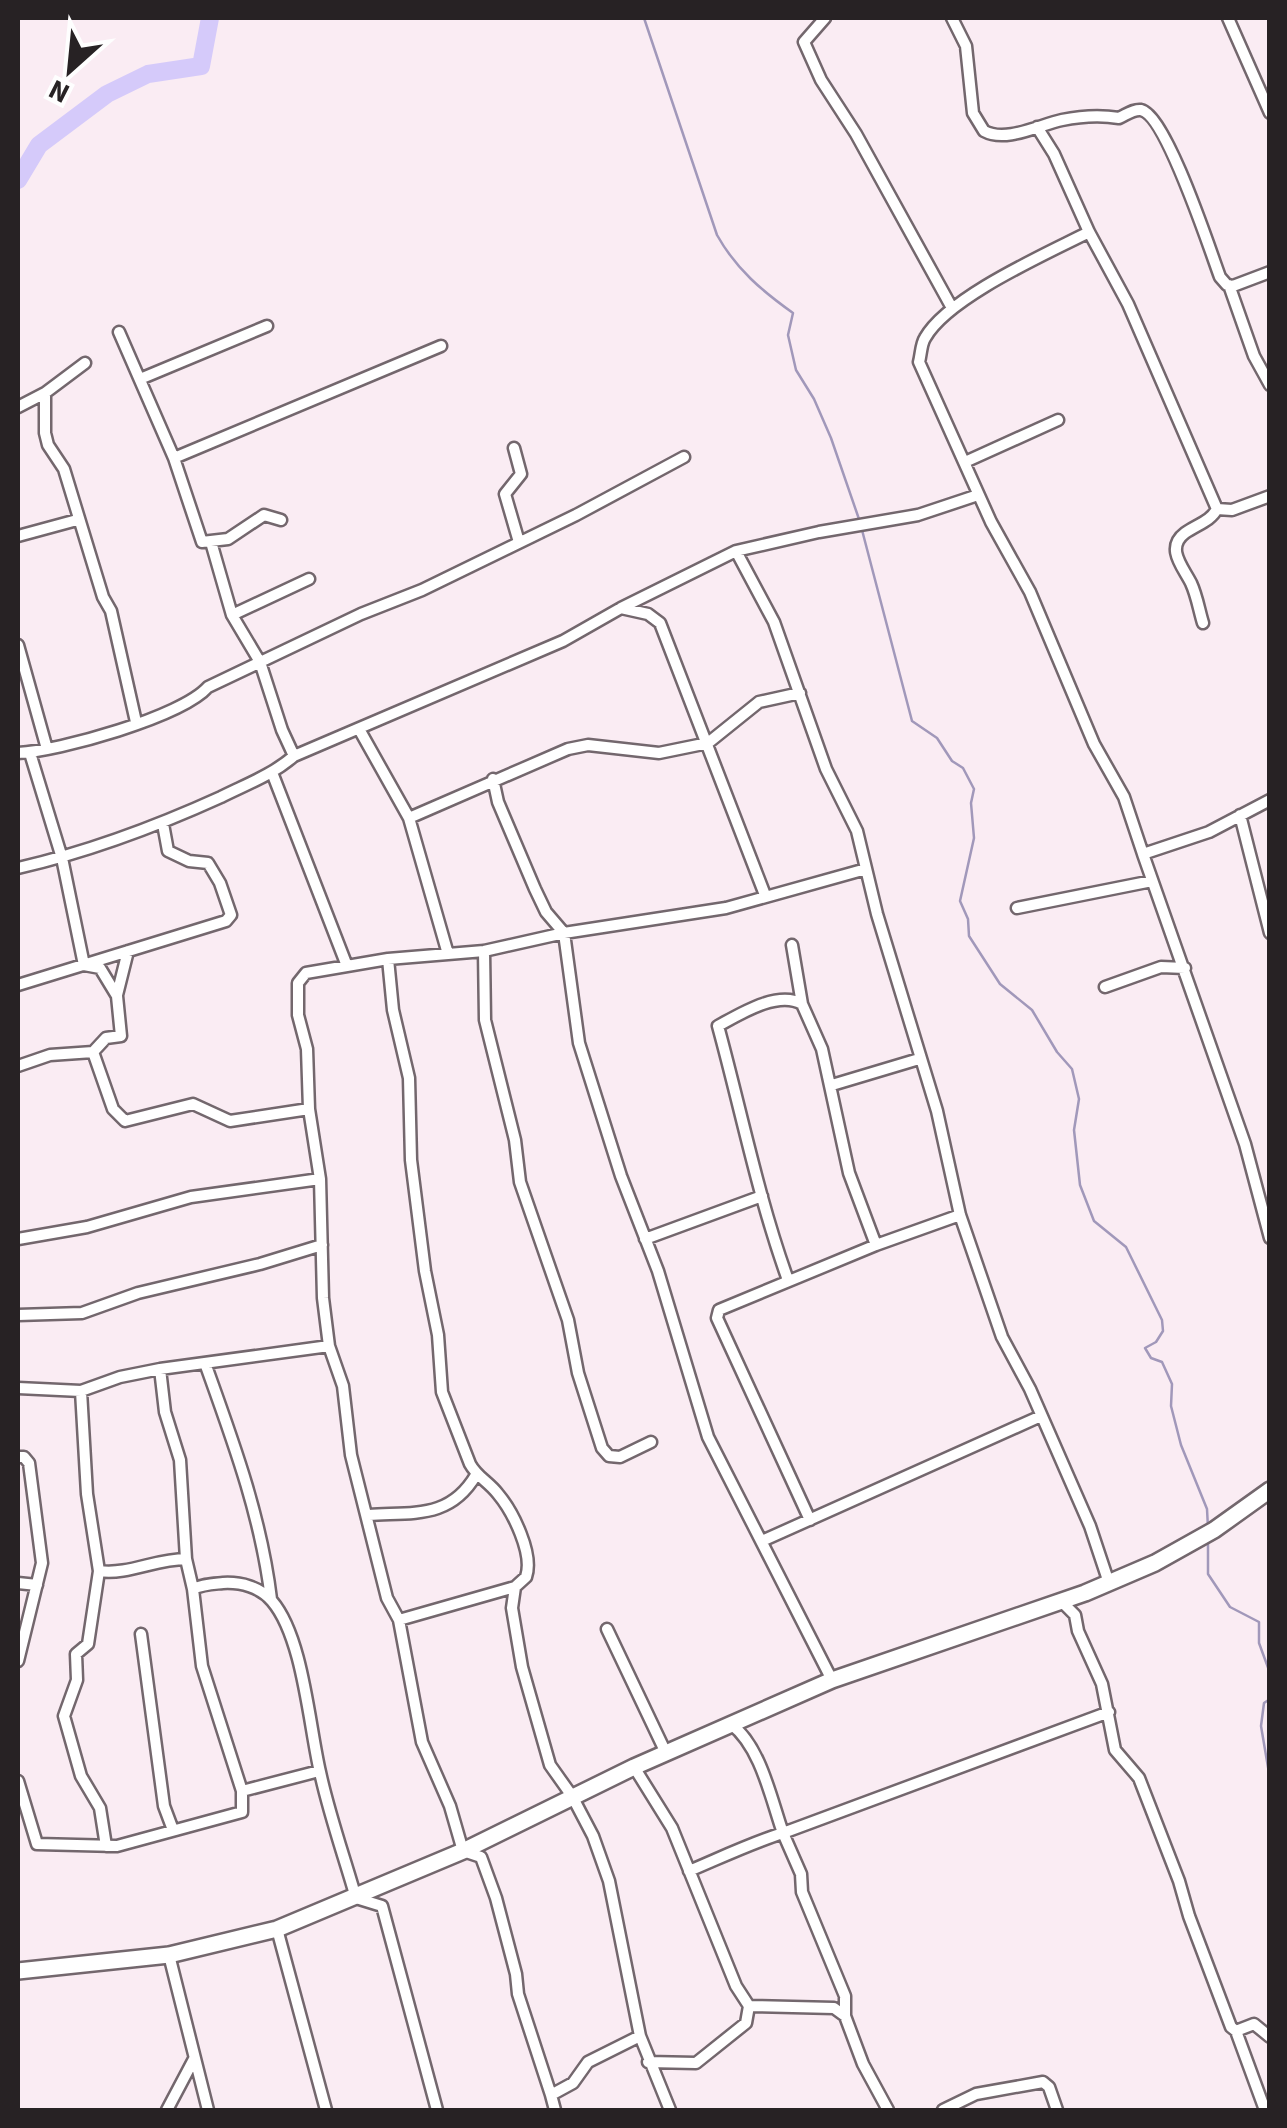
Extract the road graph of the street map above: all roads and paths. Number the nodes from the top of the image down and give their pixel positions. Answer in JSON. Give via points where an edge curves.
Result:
{"nodes":[{"id":1,"x":824,"y":18,"type":"edge"},
{"id":2,"x":952,"y":18,"type":"edge"},
{"id":3,"x":1228,"y":18,"type":"edge"},
{"id":4,"x":1270,"y":113,"type":"edge"},
{"id":5,"x":1037,"y":127,"type":"junction"},
{"id":6,"x":1089,"y":232,"type":"junction"},
{"id":7,"x":1270,"y":272,"type":"edge"},
{"id":8,"x":1229,"y":285,"type":"junction"},
{"id":9,"x":952,"y":308,"type":"junction"},
{"id":10,"x":267,"y":326,"type":"dead end"},
{"id":11,"x":118,"y":332,"type":"dead end"},
{"id":12,"x":442,"y":346,"type":"dead end"},
{"id":13,"x":84,"y":364,"type":"dead end"},
{"id":14,"x":140,"y":379,"type":"junction"},
{"id":15,"x":1270,"y":386,"type":"edge"},
{"id":16,"x":44,"y":393,"type":"junction"},
{"id":17,"x":18,"y":406,"type":"edge"},
{"id":18,"x":1058,"y":420,"type":"dead end"},
{"id":19,"x":514,"y":448,"type":"dead end"},
{"id":20,"x":684,"y":457,"type":"dead end"},
{"id":21,"x":174,"y":458,"type":"junction"},
{"id":22,"x":966,"y":462,"type":"junction"},
{"id":23,"x":978,"y":495,"type":"junction"},
{"id":24,"x":1270,"y":496,"type":"edge"},
{"id":25,"x":1217,"y":509,"type":"junction"},
{"id":26,"x":77,"y":520,"type":"junction"},
{"id":27,"x":281,"y":520,"type":"dead end"},
{"id":28,"x":18,"y":536,"type":"edge"},
{"id":29,"x":210,"y":542,"type":"junction"},
{"id":30,"x":519,"y":542,"type":"junction"},
{"id":31,"x":736,"y":552,"type":"junction"},
{"id":32,"x":309,"y":579,"type":"dead end"},
{"id":33,"x":422,"y":590,"type":"junction"},
{"id":34,"x":431,"y":600,"type":"dead end"},
{"id":35,"x":621,"y":608,"type":"junction"},
{"id":36,"x":232,"y":615,"type":"junction"},
{"id":37,"x":1203,"y":623,"type":"dead end"},
{"id":38,"x":18,"y":644,"type":"edge"},
{"id":39,"x":260,"y":662,"type":"junction"},
{"id":40,"x":800,"y":693,"type":"junction"},
{"id":41,"x":136,"y":722,"type":"junction"},
{"id":42,"x":360,"y":729,"type":"junction"},
{"id":43,"x":708,"y":743,"type":"junction"},
{"id":44,"x":47,"y":749,"type":"junction"},
{"id":45,"x":24,"y":753,"type":"edge"},
{"id":46,"x":294,"y":756,"type":"junction"},
{"id":47,"x":273,"y":774,"type":"junction"},
{"id":48,"x":493,"y":779,"type":"junction"},
{"id":49,"x":1270,"y":800,"type":"edge"},
{"id":50,"x":1240,"y":815,"type":"junction"},
{"id":51,"x":408,"y":818,"type":"junction"},
{"id":52,"x":163,"y":824,"type":"junction"},
{"id":53,"x":1143,"y":854,"type":"junction"},
{"id":54,"x":62,"y":858,"type":"junction"},
{"id":55,"x":18,"y":868,"type":"edge"},
{"id":56,"x":866,"y":868,"type":"junction"},
{"id":57,"x":1152,"y":881,"type":"junction"},
{"id":58,"x":765,"y":895,"type":"junction"},
{"id":59,"x":1017,"y":908,"type":"dead end"},
{"id":60,"x":564,"y":933,"type":"junction"},
{"id":61,"x":1270,"y":933,"type":"edge"},
{"id":62,"x":792,"y":945,"type":"dead end"},
{"id":63,"x":128,"y":951,"type":"junction"},
{"id":64,"x":484,"y":951,"type":"junction"},
{"id":65,"x":448,"y":954,"type":"junction"},
{"id":66,"x":388,"y":959,"type":"junction"},
{"id":67,"x":84,"y":965,"type":"junction"},
{"id":68,"x":347,"y":966,"type":"junction"},
{"id":69,"x":1185,"y":968,"type":"junction"},
{"id":70,"x":18,"y":985,"type":"edge"},
{"id":71,"x":1104,"y":986,"type":"dead end"},
{"id":72,"x":117,"y":996,"type":"junction"},
{"id":73,"x":802,"y":1004,"type":"junction"},
{"id":74,"x":93,"y":1052,"type":"junction"},
{"id":75,"x":919,"y":1059,"type":"junction"},
{"id":76,"x":18,"y":1066,"type":"edge"},
{"id":77,"x":832,"y":1085,"type":"junction"},
{"id":78,"x":309,"y":1109,"type":"junction"},
{"id":79,"x":320,"y":1179,"type":"junction"},
{"id":80,"x":762,"y":1196,"type":"junction"},
{"id":81,"x":960,"y":1215,"type":"junction"},
{"id":82,"x":645,"y":1238,"type":"junction"},
{"id":83,"x":1270,"y":1238,"type":"edge"},
{"id":84,"x":18,"y":1239,"type":"edge"},
{"id":85,"x":322,"y":1245,"type":"junction"},
{"id":86,"x":876,"y":1245,"type":"junction"},
{"id":87,"x":788,"y":1280,"type":"junction"},
{"id":88,"x":18,"y":1315,"type":"edge"},
{"id":89,"x":328,"y":1346,"type":"junction"},
{"id":90,"x":205,"y":1363,"type":"junction"},
{"id":91,"x":160,"y":1369,"type":"junction"},
{"id":92,"x":18,"y":1388,"type":"edge"},
{"id":93,"x":81,"y":1390,"type":"junction"},
{"id":94,"x":1041,"y":1416,"type":"junction"},
{"id":95,"x":651,"y":1442,"type":"dead end"},
{"id":96,"x":18,"y":1457,"type":"edge"},
{"id":97,"x":476,"y":1475,"type":"junction"},
{"id":98,"x":1270,"y":1490,"type":"edge"},
{"id":99,"x":369,"y":1515,"type":"junction"},
{"id":100,"x":810,"y":1520,"type":"junction"},
{"id":101,"x":762,"y":1542,"type":"junction"},
{"id":102,"x":186,"y":1560,"type":"junction"},
{"id":103,"x":98,"y":1571,"type":"junction"},
{"id":104,"x":18,"y":1583,"type":"edge"},
{"id":105,"x":1109,"y":1583,"type":"junction"},
{"id":106,"x":37,"y":1584,"type":"junction"},
{"id":107,"x":514,"y":1586,"type":"junction"},
{"id":108,"x":193,"y":1589,"type":"junction"},
{"id":109,"x":1085,"y":1593,"type":"junction"},
{"id":110,"x":270,"y":1599,"type":"junction"},
{"id":111,"x":1060,"y":1601,"type":"junction"},
{"id":112,"x":1075,"y":1615,"type":"junction"},
{"id":113,"x":398,"y":1620,"type":"junction"},
{"id":114,"x":607,"y":1629,"type":"dead end"},
{"id":115,"x":141,"y":1634,"type":"dead end"},
{"id":116,"x":18,"y":1661,"type":"edge"},
{"id":117,"x":832,"y":1680,"type":"junction"},
{"id":118,"x":1109,"y":1712,"type":"junction"},
{"id":119,"x":731,"y":1724,"type":"junction"},
{"id":120,"x":666,"y":1753,"type":"junction"},
{"id":121,"x":634,"y":1768,"type":"junction"},
{"id":122,"x":319,"y":1771,"type":"junction"},
{"id":123,"x":18,"y":1781,"type":"edge"},
{"id":124,"x":242,"y":1791,"type":"junction"},
{"id":125,"x":572,"y":1796,"type":"junction"},
{"id":126,"x":174,"y":1830,"type":"junction"},
{"id":127,"x":783,"y":1833,"type":"junction"},
{"id":128,"x":106,"y":1846,"type":"junction"},
{"id":129,"x":463,"y":1851,"type":"junction"},
{"id":130,"x":689,"y":1871,"type":"junction"},
{"id":131,"x":356,"y":1898,"type":"junction"},
{"id":132,"x":277,"y":1929,"type":"junction"},
{"id":133,"x":169,"y":1954,"type":"junction"},
{"id":134,"x":18,"y":1970,"type":"edge"},
{"id":135,"x":749,"y":2006,"type":"junction"},
{"id":136,"x":845,"y":2016,"type":"junction"},
{"id":137,"x":1236,"y":2031,"type":"junction"},
{"id":138,"x":640,"y":2036,"type":"junction"},
{"id":139,"x":1270,"y":2037,"type":"edge"},
{"id":140,"x":194,"y":2058,"type":"junction"},
{"id":141,"x":648,"y":2062,"type":"junction"},
{"id":142,"x":551,"y":2095,"type":"junction"},
{"id":143,"x":167,"y":2110,"type":"edge"},
{"id":144,"x":208,"y":2110,"type":"edge"},
{"id":145,"x":326,"y":2110,"type":"edge"},
{"id":146,"x":437,"y":2110,"type":"edge"},
{"id":147,"x":555,"y":2110,"type":"edge"},
{"id":148,"x":670,"y":2110,"type":"edge"},
{"id":149,"x":888,"y":2110,"type":"edge"},
{"id":150,"x":943,"y":2110,"type":"edge"},
{"id":151,"x":1057,"y":2110,"type":"edge"},
{"id":152,"x":1264,"y":2110,"type":"edge"}],
"edges":[{"from":1,"to":9,"type":"street","via":[[804,42]]},
{"from":2,"to":5,"type":"street","via":[[966,46],[976,123],[1002,136]]},
{"from":3,"to":4,"type":"street"},
{"from":5,"to":6,"type":"street"},
{"from":5,"to":8,"type":"street","via":[[1142,110],[1151,116],[1172,152],[1220,278]]},
{"from":6,"to":9,"type":"street"},
{"from":6,"to":25,"type":"street","via":[[1128,304]]},
{"from":7,"to":8,"type":"street"},
{"from":8,"to":15,"type":"street"},
{"from":9,"to":22,"type":"street","via":[[924,339],[920,362]]},
{"from":10,"to":14,"type":"street"},
{"from":11,"to":14,"type":"street"},
{"from":12,"to":21,"type":"street"},
{"from":13,"to":16,"type":"street"},
{"from":14,"to":21,"type":"street"},
{"from":16,"to":17,"type":"street"},
{"from":16,"to":26,"type":"street","via":[[48,445],[64,469]]},
{"from":18,"to":22,"type":"street"},
{"from":19,"to":30,"type":"street","via":[[520,474],[505,494]]},
{"from":20,"to":30,"type":"street"},
{"from":21,"to":29,"type":"street","via":[[202,542]]},
{"from":22,"to":23,"type":"street"},
{"from":23,"to":31,"type":"street","via":[[918,515]]},
{"from":23,"to":53,"type":"street","via":[[1030,592],[1094,744],[1124,797]]},
{"from":24,"to":25,"type":"street"},
{"from":25,"to":37,"type":"street","via":[[1176,545]]},
{"from":26,"to":28,"type":"street"},
{"from":26,"to":41,"type":"street","via":[[111,611]]},
{"from":27,"to":29,"type":"street","via":[[264,515],[228,539]]},
{"from":29,"to":36,"type":"street"},
{"from":30,"to":33,"type":"street"},
{"from":31,"to":35,"type":"street"},
{"from":31,"to":40,"type":"street","via":[[774,622]]},
{"from":32,"to":36,"type":"street"},
{"from":33,"to":34,"type":"street"},
{"from":33,"to":39,"type":"street"},
{"from":35,"to":42,"type":"street","via":[[562,641]]},
{"from":35,"to":43,"type":"street","via":[[660,623]]},
{"from":36,"to":39,"type":"street"},
{"from":38,"to":44,"type":"street"},
{"from":39,"to":41,"type":"street","via":[[172,712]]},
{"from":39,"to":46,"type":"street"},
{"from":40,"to":43,"type":"street","via":[[760,702]]},
{"from":40,"to":56,"type":"street"},
{"from":41,"to":44,"type":"street"},
{"from":42,"to":46,"type":"street"},
{"from":42,"to":51,"type":"street"},
{"from":43,"to":48,"type":"street","via":[[659,752],[578,747]]},
{"from":43,"to":58,"type":"street"},
{"from":44,"to":45,"type":"street"},
{"from":45,"to":54,"type":"street"},
{"from":46,"to":47,"type":"street"},
{"from":47,"to":52,"type":"street"},
{"from":47,"to":68,"type":"street"},
{"from":48,"to":51,"type":"street"},
{"from":48,"to":60,"type":"street","via":[[534,889]]},
{"from":49,"to":50,"type":"street"},
{"from":50,"to":53,"type":"street"},
{"from":50,"to":61,"type":"street"},
{"from":51,"to":65,"type":"street"},
{"from":52,"to":54,"type":"street"},
{"from":52,"to":63,"type":"street","via":[[168,851],[208,863],[231,914],[226,922]]},
{"from":53,"to":57,"type":"street"},
{"from":54,"to":55,"type":"street"},
{"from":54,"to":67,"type":"street"},
{"from":56,"to":58,"type":"street"},
{"from":56,"to":75,"type":"street"},
{"from":57,"to":59,"type":"street"},
{"from":57,"to":69,"type":"street"},
{"from":58,"to":60,"type":"street","via":[[726,908]]},
{"from":60,"to":64,"type":"street"},
{"from":60,"to":82,"type":"street","via":[[579,1043]]},
{"from":62,"to":73,"type":"street"},
{"from":63,"to":67,"type":"street"},
{"from":63,"to":72,"type":"street"},
{"from":64,"to":65,"type":"street"},
{"from":64,"to":95,"type":"street","via":[[485,1020],[520,1182],[568,1320],[602,1448],[620,1457]]},
{"from":65,"to":66,"type":"street"},
{"from":66,"to":68,"type":"street"},
{"from":66,"to":97,"type":"street","via":[[409,1078],[411,1160],[442,1392]]},
{"from":67,"to":70,"type":"street"},
{"from":67,"to":72,"type":"street","via":[[100,968]]},
{"from":68,"to":78,"type":"street","via":[[306,974],[298,983]]},
{"from":69,"to":71,"type":"street","via":[[1161,967]]},
{"from":69,"to":83,"type":"street"},
{"from":72,"to":74,"type":"street","via":[[121,1036],[106,1038]]},
{"from":73,"to":77,"type":"street"},
{"from":73,"to":80,"type":"street","via":[[784,999],[718,1026]]},
{"from":74,"to":76,"type":"street"},
{"from":74,"to":78,"type":"street","via":[[113,1109],[125,1120],[193,1104],[230,1121]]},
{"from":75,"to":77,"type":"street"},
{"from":75,"to":81,"type":"street"},
{"from":77,"to":86,"type":"street","via":[[849,1172]]},
{"from":78,"to":79,"type":"street"},
{"from":79,"to":84,"type":"street","via":[[191,1197],[87,1228]]},
{"from":79,"to":85,"type":"street"},
{"from":80,"to":82,"type":"street"},
{"from":80,"to":87,"type":"street"},
{"from":81,"to":86,"type":"street"},
{"from":81,"to":94,"type":"street","via":[[1002,1337]]},
{"from":82,"to":101,"type":"street","via":[[708,1437]]},
{"from":85,"to":88,"type":"street","via":[[82,1313]]},
{"from":85,"to":89,"type":"street"},
{"from":86,"to":87,"type":"street"},
{"from":87,"to":100,"type":"street","via":[[726,1306],[716,1318]]},
{"from":89,"to":90,"type":"street"},
{"from":89,"to":99,"type":"street","via":[[343,1386],[351,1455]]},
{"from":90,"to":91,"type":"street"},
{"from":90,"to":110,"type":"street","via":[[250,1489]]},
{"from":91,"to":93,"type":"street"},
{"from":91,"to":102,"type":"street","via":[[180,1460]]},
{"from":92,"to":93,"type":"street"},
{"from":93,"to":103,"type":"street"},
{"from":94,"to":100,"type":"street"},
{"from":94,"to":105,"type":"street"},
{"from":96,"to":106,"type":"street","via":[[30,1472],[42,1563]]},
{"from":97,"to":99,"type":"street","via":[[459,1500],[438,1510]]},
{"from":97,"to":107,"type":"street","via":[[496,1491],[517,1528],[529,1572]]},
{"from":98,"to":105,"type":"main road","via":[[1182,1550]]},
{"from":99,"to":113,"type":"street"},
{"from":100,"to":101,"type":"street"},
{"from":101,"to":117,"type":"street"},
{"from":102,"to":103,"type":"street"},
{"from":102,"to":108,"type":"street"},
{"from":103,"to":128,"type":"street","via":[[88,1644],[76,1654],[77,1680],[64,1716],[81,1776],[100,1808]]},
{"from":104,"to":106,"type":"street"},
{"from":105,"to":109,"type":"main road"},
{"from":106,"to":116,"type":"street"},
{"from":107,"to":113,"type":"street"},
{"from":107,"to":125,"type":"street","via":[[522,1667],[550,1765]]},
{"from":108,"to":110,"type":"street","via":[[232,1583]]},
{"from":108,"to":124,"type":"street","via":[[206,1684]]},
{"from":109,"to":111,"type":"main road"},
{"from":109,"to":112,"type":"street"},
{"from":110,"to":122,"type":"street","via":[[296,1658]]},
{"from":111,"to":112,"type":"street"},
{"from":111,"to":117,"type":"main road"},
{"from":112,"to":118,"type":"street"},
{"from":113,"to":129,"type":"street","via":[[422,1742]]},
{"from":114,"to":120,"type":"street"},
{"from":115,"to":126,"type":"street","via":[[164,1806]]},
{"from":117,"to":119,"type":"main road"},
{"from":118,"to":127,"type":"street"},
{"from":118,"to":137,"type":"street","via":[[1115,1750],[1139,1778]]},
{"from":119,"to":120,"type":"main road"},
{"from":119,"to":127,"type":"street","via":[[761,1772]]},
{"from":120,"to":121,"type":"main road"},
{"from":121,"to":125,"type":"main road"},
{"from":121,"to":130,"type":"street","via":[[672,1828]]},
{"from":122,"to":124,"type":"street"},
{"from":122,"to":131,"type":"street"},
{"from":123,"to":128,"type":"street","via":[[37,1844]]},
{"from":124,"to":126,"type":"street","via":[[242,1812]]},
{"from":125,"to":129,"type":"main road"},
{"from":125,"to":138,"type":"street","via":[[616,1904]]},
{"from":126,"to":128,"type":"street"},
{"from":127,"to":130,"type":"street"},
{"from":127,"to":136,"type":"street","via":[[845,1996]]},
{"from":129,"to":131,"type":"main road"},
{"from":129,"to":142,"type":"street","via":[[481,1857],[496,1898]]},
{"from":130,"to":135,"type":"street"},
{"from":131,"to":132,"type":"main road"},
{"from":131,"to":146,"type":"street","via":[[382,1906]]},
{"from":132,"to":133,"type":"main road"},
{"from":132,"to":145,"type":"street"},
{"from":133,"to":134,"type":"main road"},
{"from":133,"to":140,"type":"street"},
{"from":135,"to":136,"type":"street","via":[[834,2008]]},
{"from":135,"to":141,"type":"street","via":[[746,2024],[696,2063]]},
{"from":136,"to":149,"type":"street"},
{"from":137,"to":139,"type":"street","via":[[1254,2024]]},
{"from":137,"to":152,"type":"street"},
{"from":138,"to":141,"type":"street"},
{"from":138,"to":142,"type":"street","via":[[588,2062],[573,2083]]},
{"from":140,"to":143,"type":"street"},
{"from":140,"to":144,"type":"street"},
{"from":141,"to":148,"type":"street"},
{"from":142,"to":147,"type":"street"},
{"from":150,"to":151,"type":"street","via":[[976,2094],[1043,2082]]}]}
